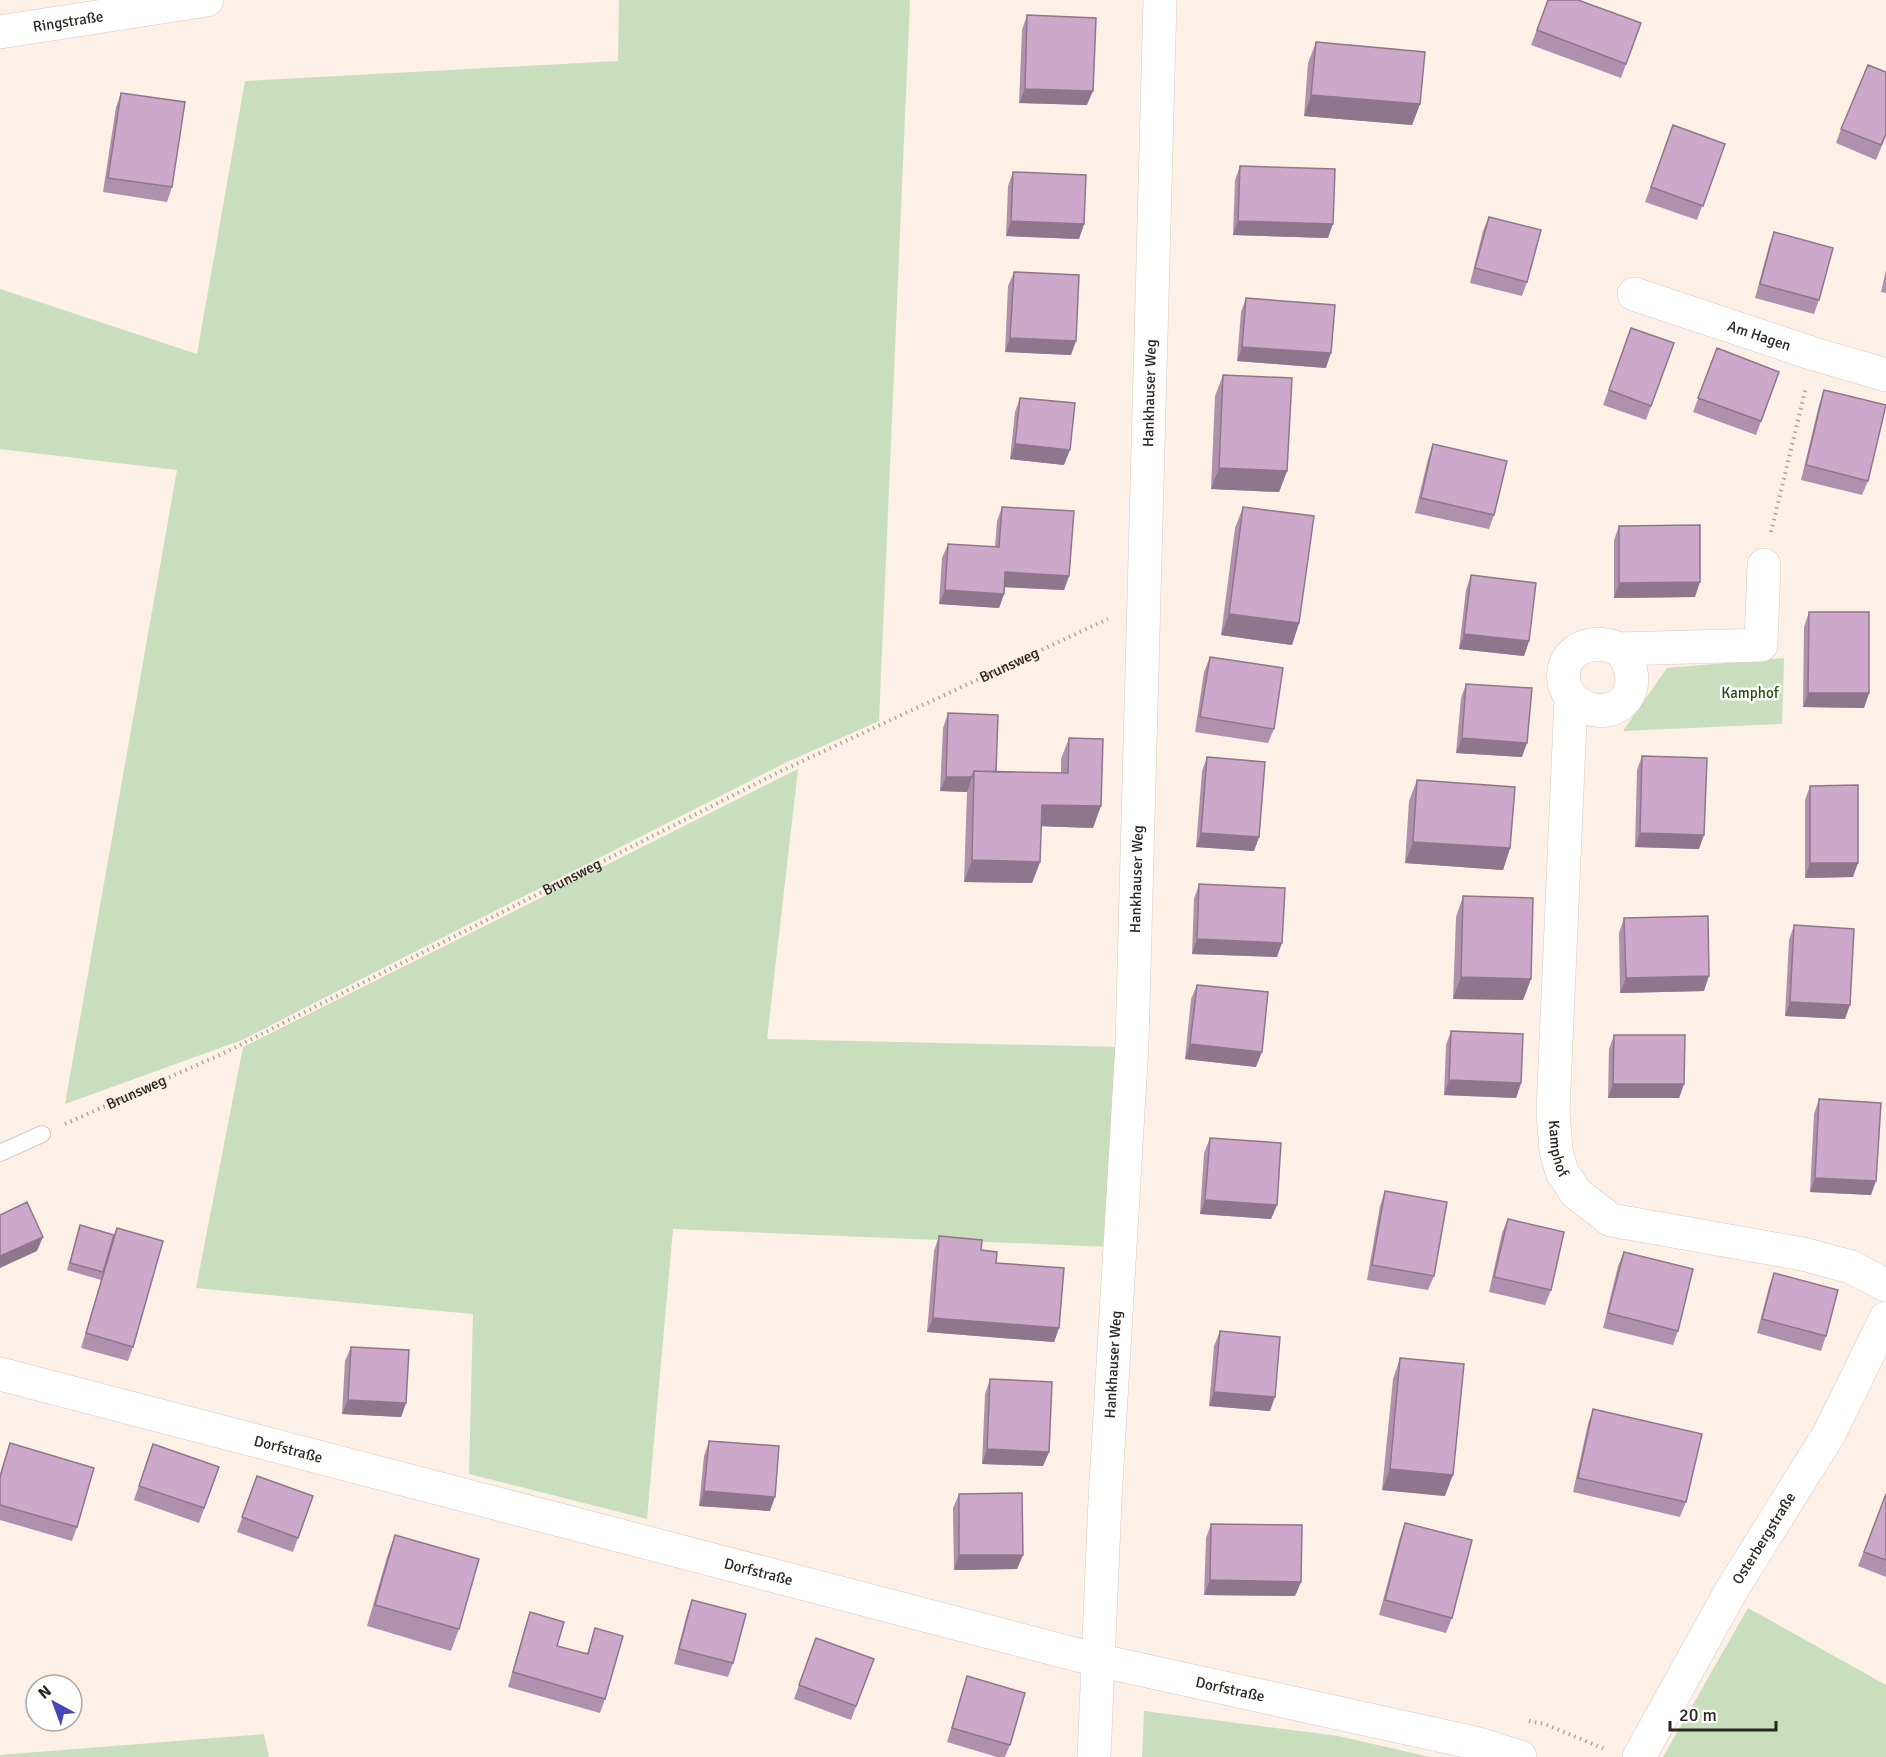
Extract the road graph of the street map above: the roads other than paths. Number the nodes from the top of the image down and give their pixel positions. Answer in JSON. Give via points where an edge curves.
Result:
{"nodes":[{"id":1,"x":207,"y":0,"type":"edge"},
{"id":2,"x":1160,"y":0,"type":"edge"},
{"id":3,"x":0,"y":32,"type":"edge"},
{"id":4,"x":1634,"y":294,"type":"dead end"},
{"id":5,"x":1886,"y":375,"type":"edge"},
{"id":6,"x":1764,"y":565,"type":"road end"},
{"id":7,"x":1619,"y":649,"type":"junction"},
{"id":8,"x":1571,"y":698,"type":"junction"},
{"id":9,"x":42,"y":1134,"type":"road end"},
{"id":10,"x":0,"y":1153,"type":"edge"},
{"id":11,"x":1886,"y":1285,"type":"edge"},
{"id":12,"x":1886,"y":1318,"type":"edge"},
{"id":13,"x":0,"y":1374,"type":"edge"},
{"id":14,"x":1097,"y":1660,"type":"junction"},
{"id":15,"x":1094,"y":1757,"type":"edge"},
{"id":16,"x":1520,"y":1757,"type":"edge"},
{"id":17,"x":1639,"y":1757,"type":"edge"}],
"edges":[{"from":1,"to":3,"type":"street","name":"Ringstraße"},
{"from":2,"to":14,"type":"street","name":"Hankhauser Weg","via":[[1132,1044]]},
{"from":4,"to":5,"type":"street","name":"Am Hagen"},
{"from":6,"to":7,"type":"street","name":"Kamphof","via":[[1761,645]]},
{"from":7,"to":8,"type":"street","name":"Kamphof","via":[[1592,643],[1578,649],[1565,665],[1563,686]]},
{"from":7,"to":8,"type":"street","via":[[1629,660],[1633,675],[1628,696],[1616,707],[1600,712],[1584,710]]},
{"from":8,"to":11,"type":"street","name":"Kamphof","via":[[1553,1111],[1562,1172],[1576,1193],[1611,1220],[1803,1254],[1851,1267]]},
{"from":9,"to":10,"type":"lane"},
{"from":12,"to":17,"type":"street","name":"Osterbergstraße","via":[[1829,1434],[1731,1591]]},
{"from":13,"to":14,"type":"street","name":"Dorfstraße"},
{"from":14,"to":15,"type":"street","name":"Hankhauser Weg"},
{"from":14,"to":16,"type":"street","name":"Dorfstraße","via":[[1475,1743]]}]}
